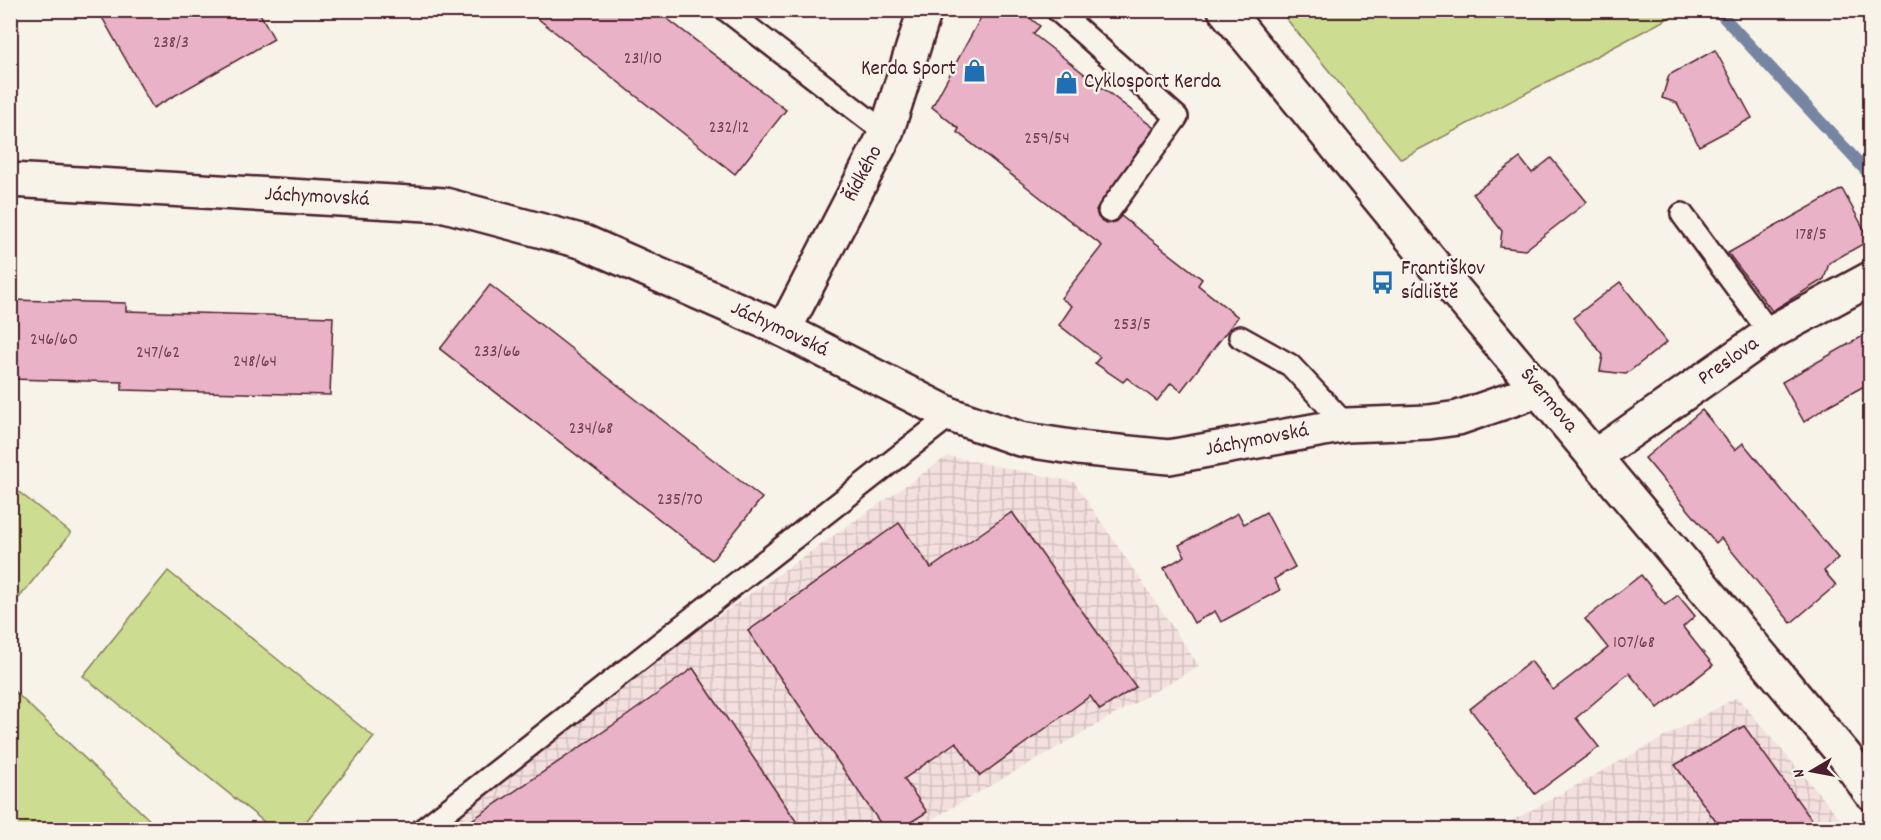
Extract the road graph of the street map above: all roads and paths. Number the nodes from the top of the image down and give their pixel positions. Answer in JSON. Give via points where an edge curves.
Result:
{"nodes":[{"id":1,"x":726,"y":10,"type":"edge"},
{"id":2,"x":925,"y":10,"type":"edge"},
{"id":3,"x":1057,"y":10,"type":"edge"},
{"id":4,"x":1225,"y":10,"type":"edge"},
{"id":5,"x":886,"y":133,"type":"junction"},
{"id":6,"x":10,"y":180,"type":"edge"},
{"id":7,"x":1109,"y":212,"type":"dead end"},
{"id":8,"x":1682,"y":214,"type":"dead end"},
{"id":9,"x":1870,"y":279,"type":"edge"},
{"id":10,"x":784,"y":330,"type":"junction"},
{"id":11,"x":1770,"y":333,"type":"junction"},
{"id":12,"x":1240,"y":337,"type":"dead end"},
{"id":13,"x":1539,"y":390,"type":"junction"},
{"id":14,"x":951,"y":415,"type":"junction"},
{"id":15,"x":1346,"y":424,"type":"junction"},
{"id":16,"x":1594,"y":457,"type":"junction"},
{"id":17,"x":1870,"y":792,"type":"edge"},
{"id":18,"x":422,"y":830,"type":"edge"}],
"edges":[{"from":1,"to":5,"type":"lane"},
{"from":2,"to":5,"type":"street","name":"Řídkého"},
{"from":3,"to":7,"type":"lane","via":[[1177,117]]},
{"from":4,"to":13,"type":"street","name":"Švermova"},
{"from":5,"to":10,"type":"street","name":"Řídkého"},
{"from":6,"to":10,"type":"street","name":"Jáchymovská","via":[[445,205],[584,242]]},
{"from":8,"to":11,"type":"lane"},
{"from":9,"to":11,"type":"street","name":"Preslova"},
{"from":10,"to":14,"type":"street","name":"Jáchymovská"},
{"from":11,"to":16,"type":"street","name":"Preslova"},
{"from":12,"to":15,"type":"lane","via":[[1290,365]]},
{"from":13,"to":15,"type":"street","name":"Jáchymovská","via":[[1458,418]]},
{"from":13,"to":16,"type":"street","name":"Švermova"},
{"from":14,"to":15,"type":"street","name":"Jáchymovská","via":[[1020,439],[1169,458]]},
{"from":14,"to":18,"type":"lane"},
{"from":16,"to":17,"type":"street","name":"Švermova","via":[[1845,756]]}]}
